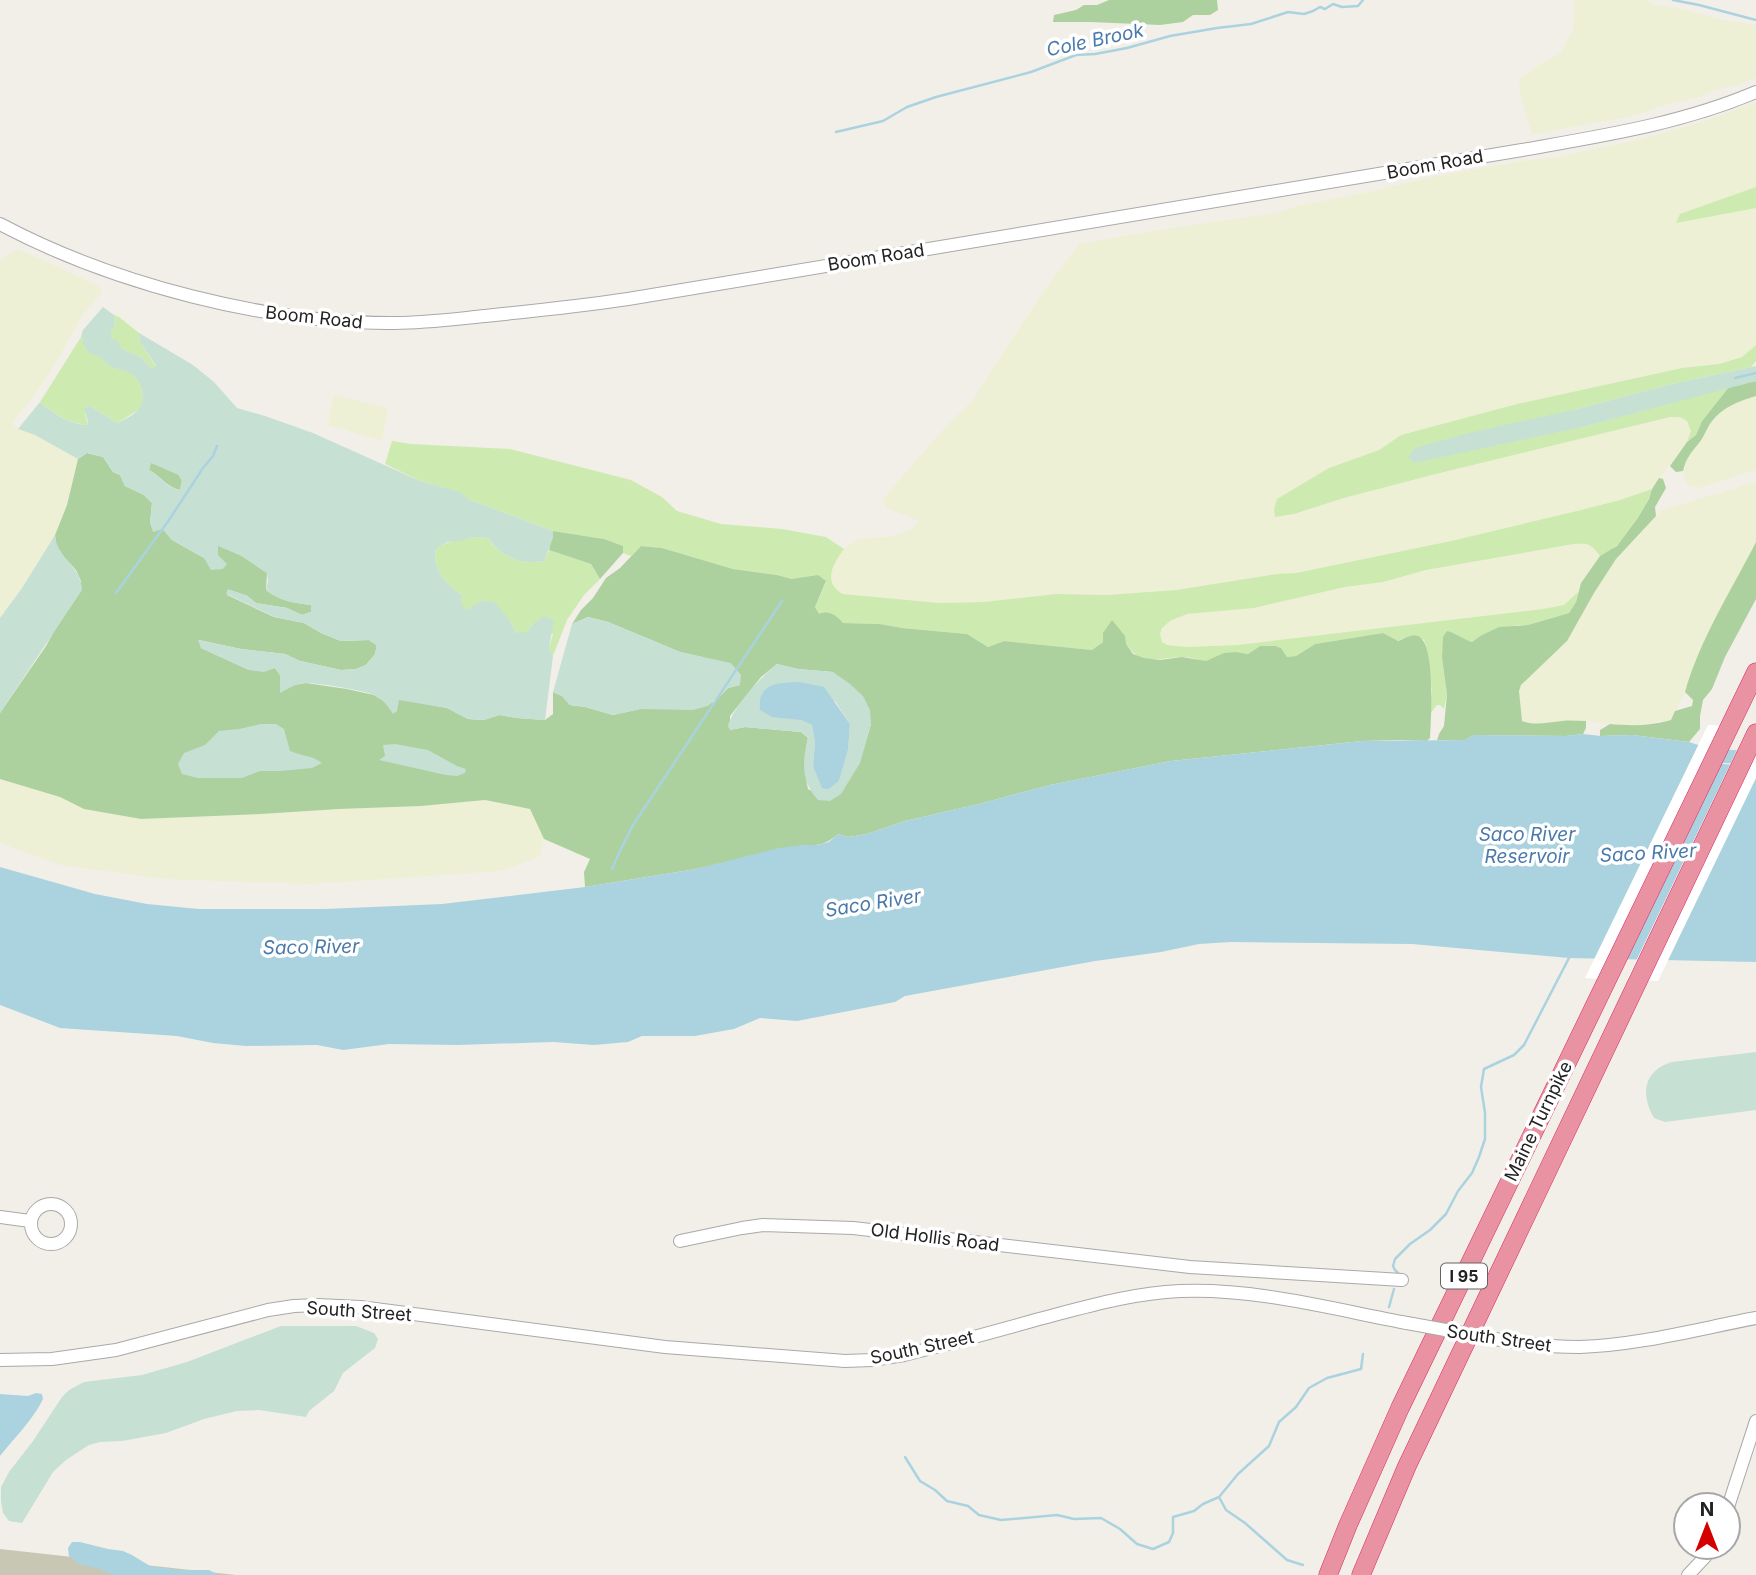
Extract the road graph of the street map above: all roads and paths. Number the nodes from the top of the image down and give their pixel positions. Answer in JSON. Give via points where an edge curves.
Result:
{"nodes":[{"id":1,"x":1756,"y":92,"type":"edge"},
{"id":2,"x":0,"y":224,"type":"edge"},
{"id":3,"x":1756,"y":672,"type":"edge"},
{"id":4,"x":1756,"y":733,"type":"edge"},
{"id":5,"x":0,"y":1217,"type":"edge"},
{"id":6,"x":30,"y":1221,"type":"dead end"},
{"id":7,"x":680,"y":1241,"type":"dead end"},
{"id":8,"x":1190,"y":1267,"type":"junction"},
{"id":9,"x":1402,"y":1280,"type":"dead end"},
{"id":10,"x":1191,"y":1291,"type":"junction"},
{"id":11,"x":1756,"y":1318,"type":"edge"},
{"id":12,"x":0,"y":1360,"type":"edge"},
{"id":13,"x":1756,"y":1421,"type":"edge"},
{"id":14,"x":1733,"y":1491,"type":"edge"},
{"id":15,"x":1702,"y":1561,"type":"edge"},
{"id":16,"x":1328,"y":1575,"type":"edge"},
{"id":17,"x":1361,"y":1575,"type":"edge"},
{"id":18,"x":1688,"y":1575,"type":"edge"}],
"edges":[{"from":1,"to":2,"type":"street","name":"Boom Road","via":[[1667,122],[1508,152],[602,303],[418,323],[308,318],[215,302],[90,264]]},
{"from":3,"to":16,"type":"highway","name":"Maine Turnpike","number":"I 95","via":[[1400,1408]]},
{"from":4,"to":17,"type":"highway","name":"Maine Turnpike","number":"I 95","via":[[1407,1466]]},
{"from":5,"to":6,"type":"street"},
{"from":7,"to":8,"type":"street","name":"Old Hollis Road","via":[[763,1225],[853,1228]]},
{"from":8,"to":9,"type":"street","name":"Old Hollis Road"},
{"from":8,"to":10,"type":"street"},
{"from":10,"to":11,"type":"street","name":"South Street","bridge":true,"via":[[1263,1296],[1547,1346],[1599,1346]]},
{"from":10,"to":12,"type":"street","name":"South Street","via":[[1107,1302],[872,1360],[664,1347],[318,1305],[268,1310],[116,1350]]},
{"from":13,"to":14,"type":"street"},
{"from":15,"to":18,"type":"street"}]}
